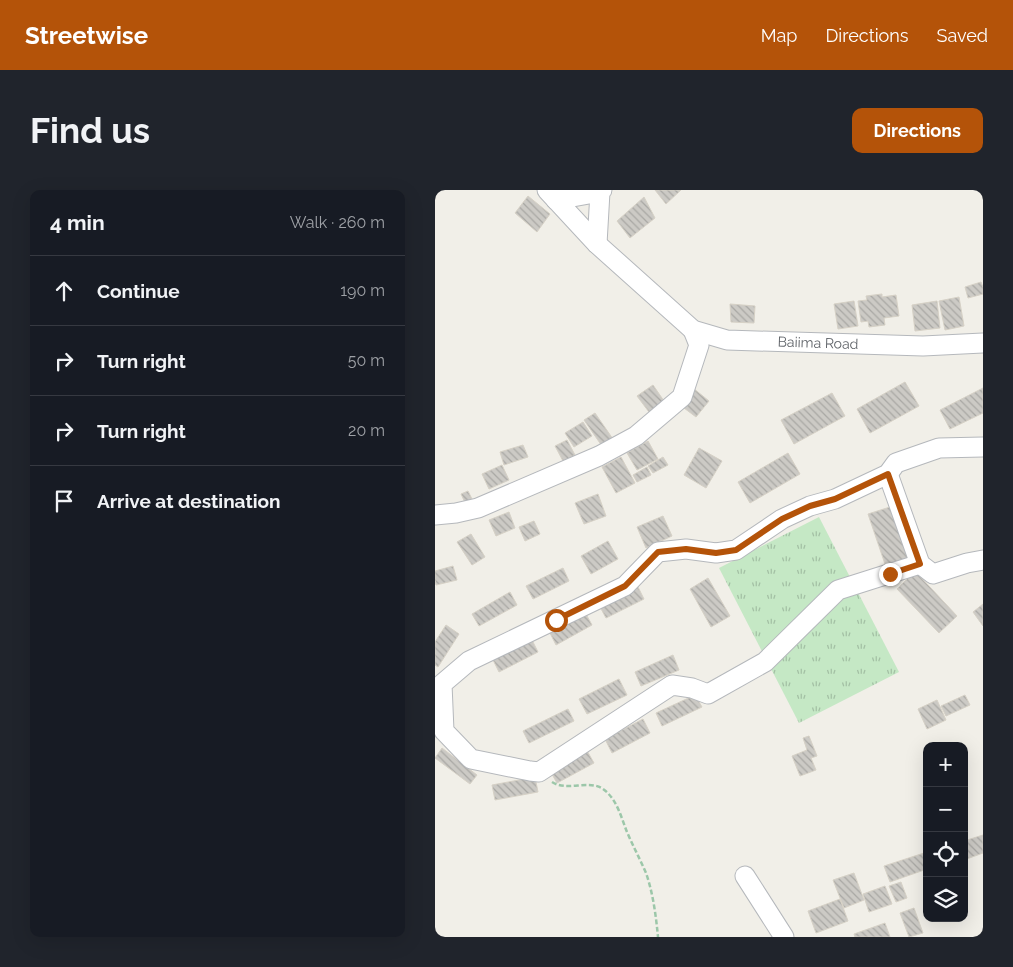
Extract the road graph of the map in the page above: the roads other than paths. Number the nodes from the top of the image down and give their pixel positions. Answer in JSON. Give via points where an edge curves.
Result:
{"nodes":[{"id":1,"x":601,"y":191,"type":"edge"},
{"id":2,"x":551,"y":195,"type":"edge"},
{"id":3,"x":597,"y":244,"type":"junction"},
{"id":4,"x":693,"y":330,"type":"junction"},
{"id":5,"x":983,"y":343,"type":"edge"},
{"id":6,"x":983,"y":447,"type":"edge"},
{"id":7,"x":888,"y":474,"type":"junction"},
{"id":8,"x":435,"y":515,"type":"edge"},
{"id":9,"x":983,"y":560,"type":"edge"},
{"id":10,"x":920,"y":564,"type":"junction"},
{"id":11,"x":745,"y":876,"type":"dead end"},
{"id":12,"x":784,"y":937,"type":"edge"}],
"edges":[{"from":1,"to":2,"type":"street"},
{"from":1,"to":3,"type":"street"},
{"from":2,"to":3,"type":"street","name":"Baiima Road"},
{"from":3,"to":4,"type":"street","name":"Baiima Road"},
{"from":4,"to":5,"type":"street","name":"Baiima Road","via":[[727,340],[923,346]]},
{"from":4,"to":8,"type":"street","via":[[699,345],[682,397],[636,436],[599,456],[478,508]]},
{"from":6,"to":7,"type":"street","via":[[939,448],[897,463]]},
{"from":7,"to":10,"type":"street"},
{"from":7,"to":10,"type":"street","via":[[782,519],[736,550],[658,552],[625,586],[469,661],[442,684],[444,731],[471,759],[539,772],[672,685],[708,694],[765,662],[839,590]]},
{"from":9,"to":10,"type":"street","via":[[933,574]]},
{"from":11,"to":12,"type":"street"}]}
